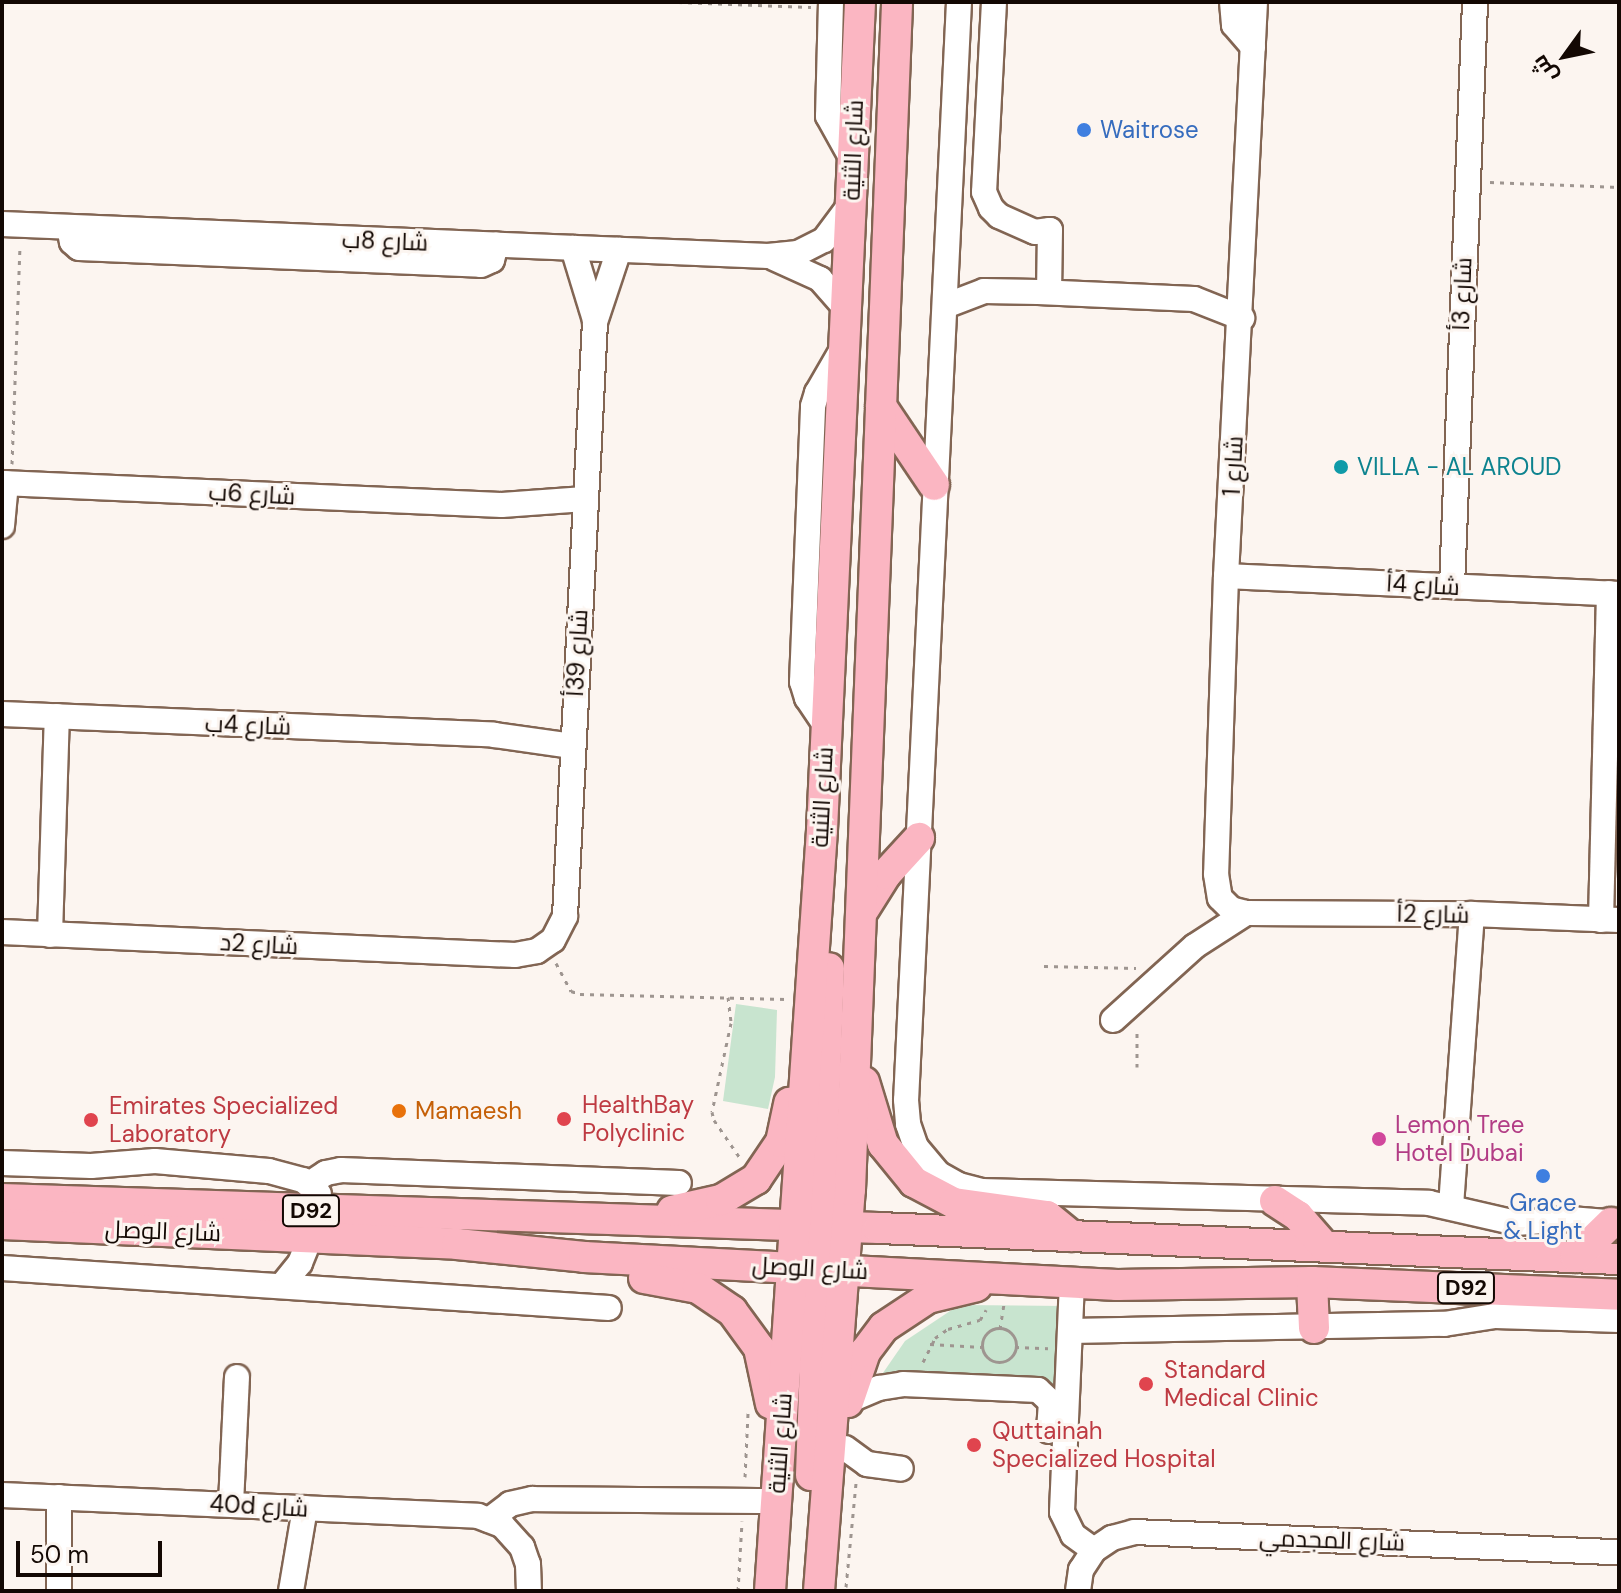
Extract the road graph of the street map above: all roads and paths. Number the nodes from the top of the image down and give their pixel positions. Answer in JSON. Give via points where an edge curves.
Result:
{"nodes":[{"id":1,"x":678,"y":2,"type":"edge"},
{"id":2,"x":881,"y":2,"type":"edge"},
{"id":3,"x":897,"y":2,"type":"edge"},
{"id":4,"x":959,"y":2,"type":"edge"},
{"id":5,"x":994,"y":2,"type":"edge"},
{"id":6,"x":1232,"y":2,"type":"edge"},
{"id":7,"x":1255,"y":2,"type":"edge"},
{"id":8,"x":1475,"y":2,"type":"edge"},
{"id":9,"x":848,"y":3,"type":"edge"},
{"id":10,"x":1253,"y":47,"type":"junction"},
{"id":11,"x":892,"y":102,"type":"junction"},
{"id":12,"x":1467,"y":181,"type":"junction"},
{"id":13,"x":1619,"y":187,"type":"edge"},
{"id":14,"x":850,"y":205,"type":"junction"},
{"id":15,"x":12,"y":225,"type":"edge"},
{"id":16,"x":573,"y":248,"type":"junction"},
{"id":17,"x":619,"y":250,"type":"junction"},
{"id":18,"x":768,"y":256,"type":"junction"},
{"id":19,"x":947,"y":264,"type":"junction"},
{"id":20,"x":1242,"y":283,"type":"junction"},
{"id":21,"x":994,"y":290,"type":"junction"},
{"id":22,"x":1043,"y":292,"type":"junction"},
{"id":23,"x":1194,"y":299,"type":"junction"},
{"id":24,"x":945,"y":306,"type":"junction"},
{"id":25,"x":847,"y":310,"type":"junction"},
{"id":26,"x":1242,"y":318,"type":"junction"},
{"id":27,"x":595,"y":322,"type":"junction"},
{"id":28,"x":881,"y":406,"type":"junction"},
{"id":29,"x":7,"y":483,"type":"edge"},
{"id":30,"x":934,"y":485,"type":"junction"},
{"id":31,"x":585,"y":506,"type":"junction"},
{"id":32,"x":2,"y":526,"type":"edge"},
{"id":33,"x":1226,"y":576,"type":"junction"},
{"id":34,"x":1452,"y":586,"type":"junction"},
{"id":35,"x":1614,"y":593,"type":"edge"},
{"id":36,"x":2,"y":714,"type":"edge"},
{"id":37,"x":57,"y":716,"type":"junction"},
{"id":38,"x":573,"y":737,"type":"junction"},
{"id":39,"x":822,"y":830,"type":"junction"},
{"id":40,"x":919,"y":838,"type":"junction"},
{"id":41,"x":1221,"y":900,"type":"junction"},
{"id":42,"x":864,"y":909,"type":"junction"},
{"id":43,"x":1246,"y":913,"type":"junction"},
{"id":44,"x":1472,"y":914,"type":"junction"},
{"id":45,"x":1610,"y":920,"type":"edge"},
{"id":46,"x":2,"y":932,"type":"edge"},
{"id":47,"x":50,"y":935,"type":"junction"},
{"id":48,"x":546,"y":946,"type":"junction"},
{"id":49,"x":1195,"y":946,"type":"junction"},
{"id":50,"x":728,"y":997,"type":"junction"},
{"id":51,"x":788,"y":999,"type":"dead end"},
{"id":52,"x":1113,"y":1020,"type":"dead end"},
{"id":53,"x":807,"y":1034,"type":"junction"},
{"id":54,"x":856,"y":1057,"type":"junction"},
{"id":55,"x":2,"y":1163,"type":"edge"},
{"id":56,"x":756,"y":1179,"type":"junction"},
{"id":57,"x":679,"y":1183,"type":"dead end"},
{"id":58,"x":309,"y":1184,"type":"junction"},
{"id":59,"x":2,"y":1199,"type":"edge"},
{"id":60,"x":1275,"y":1201,"type":"junction"},
{"id":61,"x":1451,"y":1206,"type":"junction"},
{"id":62,"x":620,"y":1219,"type":"junction"},
{"id":63,"x":1615,"y":1223,"type":"edge"},
{"id":64,"x":2,"y":1224,"type":"edge"},
{"id":65,"x":317,"y":1225,"type":"junction"},
{"id":66,"x":1072,"y":1236,"type":"junction"},
{"id":67,"x":1161,"y":1241,"type":"junction"},
{"id":68,"x":457,"y":1244,"type":"junction"},
{"id":69,"x":821,"y":1246,"type":"junction"},
{"id":70,"x":1324,"y":1246,"type":"junction"},
{"id":71,"x":584,"y":1257,"type":"junction"},
{"id":72,"x":1576,"y":1257,"type":"junction"},
{"id":73,"x":1619,"y":1259,"type":"edge"},
{"id":74,"x":2,"y":1268,"type":"edge"},
{"id":75,"x":999,"y":1281,"type":"junction"},
{"id":76,"x":1072,"y":1282,"type":"junction"},
{"id":77,"x":1312,"y":1282,"type":"junction"},
{"id":78,"x":283,"y":1284,"type":"junction"},
{"id":79,"x":1619,"y":1295,"type":"edge"},
{"id":80,"x":609,"y":1308,"type":"dead end"},
{"id":81,"x":1619,"y":1320,"type":"edge"},
{"id":82,"x":1314,"y":1328,"type":"junction"},
{"id":83,"x":1070,"y":1340,"type":"junction"},
{"id":84,"x":930,"y":1344,"type":"junction"},
{"id":85,"x":982,"y":1347,"type":"junction"},
{"id":86,"x":1015,"y":1347,"type":"junction"},
{"id":87,"x":926,"y":1353,"type":"dead end"},
{"id":88,"x":237,"y":1377,"type":"dead end"},
{"id":89,"x":848,"y":1401,"type":"junction"},
{"id":90,"x":748,"y":1413,"type":"dead end"},
{"id":91,"x":845,"y":1448,"type":"junction"},
{"id":92,"x":778,"y":1451,"type":"junction"},
{"id":93,"x":1047,"y":1465,"type":"dead end"},
{"id":94,"x":901,"y":1469,"type":"dead end"},
{"id":95,"x":2,"y":1495,"type":"edge"},
{"id":96,"x":66,"y":1497,"type":"junction"},
{"id":97,"x":743,"y":1500,"type":"junction"},
{"id":98,"x":776,"y":1501,"type":"junction"},
{"id":99,"x":231,"y":1504,"type":"junction"},
{"id":100,"x":295,"y":1507,"type":"junction"},
{"id":101,"x":828,"y":1515,"type":"junction"},
{"id":102,"x":489,"y":1520,"type":"junction"},
{"id":103,"x":1094,"y":1550,"type":"junction"},
{"id":104,"x":1619,"y":1552,"type":"edge"},
{"id":105,"x":60,"y":1581,"type":"edge"},
{"id":106,"x":291,"y":1590,"type":"edge"},
{"id":107,"x":529,"y":1591,"type":"edge"},
{"id":108,"x":738,"y":1591,"type":"edge"},
{"id":109,"x":770,"y":1591,"type":"edge"},
{"id":110,"x":807,"y":1591,"type":"edge"},
{"id":111,"x":819,"y":1591,"type":"edge"},
{"id":112,"x":1078,"y":1591,"type":"edge"}],
"edges":[{"from":1,"to":9,"type":"path"},
{"from":2,"to":11,"type":"main road","via":[[879,66]]},
{"from":3,"to":11,"type":"main road","name":"شارع الثنية"},
{"from":4,"to":19,"type":"street"},
{"from":5,"to":22,"type":"street","via":[[984,192],[999,216],[1045,231]]},
{"from":6,"to":10,"type":"street","via":[[1234,25]]},
{"from":7,"to":10,"type":"street","name":"شارع 1"},
{"from":8,"to":12,"type":"street","name":"شارع 3أ"},
{"from":9,"to":14,"type":"main road","name":"شارع الثنية"},
{"from":10,"to":20,"type":"street","name":"شارع 1"},
{"from":11,"to":28,"type":"main road","name":"شارع الثنية"},
{"from":12,"to":13,"type":"path"},
{"from":12,"to":34,"type":"street","name":"شارع 3أ"},
{"from":14,"to":18,"type":"street","name":"شارع 8ب","via":[[824,240],[798,253]]},
{"from":14,"to":25,"type":"main road","name":"شارع الثنية"},
{"from":15,"to":16,"type":"street","name":"شارع 8ب"},
{"from":15,"to":29,"type":"path"},
{"from":16,"to":17,"type":"street","name":"شارع 8ب"},
{"from":16,"to":27,"type":"street","name":"شارع 39أ"},
{"from":17,"to":18,"type":"street","name":"شارع 8ب"},
{"from":17,"to":27,"type":"street","name":"شارع 39أ"},
{"from":18,"to":25,"type":"street","name":"شارع 8ب","via":[[820,279]]},
{"from":19,"to":21,"type":"street","via":[[974,285]]},
{"from":19,"to":24,"type":"street"},
{"from":20,"to":23,"type":"street"},
{"from":20,"to":26,"type":"street","name":"شارع 1"},
{"from":21,"to":22,"type":"street"},
{"from":21,"to":24,"type":"street"},
{"from":22,"to":23,"type":"street"},
{"from":23,"to":26,"type":"street"},
{"from":24,"to":30,"type":"street"},
{"from":25,"to":39,"type":"main road","name":"شارع الثنية"},
{"from":26,"to":33,"type":"street","name":"شارع 1"},
{"from":27,"to":31,"type":"street","name":"شارع 39أ"},
{"from":28,"to":30,"type":"main road"},
{"from":28,"to":42,"type":"main road","name":"شارع الثنية","via":[[862,821]]},
{"from":29,"to":31,"type":"street","name":"شارع 6ب"},
{"from":29,"to":32,"type":"street"},
{"from":30,"to":40,"type":"street"},
{"from":31,"to":38,"type":"street","name":"شارع 39أ"},
{"from":33,"to":34,"type":"street","name":"شارع 4أ"},
{"from":33,"to":41,"type":"street","name":"شارع 1","via":[[1216,874]]},
{"from":34,"to":35,"type":"street","name":"شارع 4أ"},
{"from":35,"to":45,"type":"street"},
{"from":36,"to":37,"type":"street","name":"شارع 4ب"},
{"from":37,"to":38,"type":"street","name":"شارع 4ب"},
{"from":37,"to":47,"type":"street"},
{"from":38,"to":48,"type":"street","name":"شارع 39أ","via":[[565,916]]},
{"from":39,"to":53,"type":"main road","name":"شارع الثنية"},
{"from":39,"to":69,"type":"main road","via":[[830,997]]},
{"from":40,"to":42,"type":"main road","via":[[886,874]]},
{"from":40,"to":60,"type":"street","via":[[906,1112],[911,1136],[931,1166],[959,1185],[981,1191]]},
{"from":41,"to":43,"type":"street"},
{"from":41,"to":49,"type":"street"},
{"from":42,"to":54,"type":"main road","name":"شارع الثنية"},
{"from":43,"to":44,"type":"street","name":"شارع 2أ"},
{"from":43,"to":49,"type":"street"},
{"from":44,"to":45,"type":"street","name":"شارع 2أ"},
{"from":44,"to":61,"type":"street"},
{"from":46,"to":47,"type":"street","name":"شارع 2د"},
{"from":47,"to":48,"type":"street","name":"شارع 2د","via":[[515,955]]},
{"from":48,"to":50,"type":"path","via":[[571,991],[580,994]]},
{"from":49,"to":52,"type":"street"},
{"from":50,"to":51,"type":"path"},
{"from":50,"to":56,"type":"path","via":[[731,1023],[714,1120]]},
{"from":53,"to":56,"type":"main road","via":[[789,1065],[781,1142]]},
{"from":53,"to":69,"type":"main road","name":"شارع الثنية"},
{"from":54,"to":66,"type":"main road","via":[[883,1144],[914,1182],[954,1203],[1047,1216]]},
{"from":54,"to":69,"type":"main road","name":"شارع الثنية"},
{"from":55,"to":58,"type":"street","via":[[166,1162],[281,1172]]},
{"from":56,"to":62,"type":"main road","via":[[696,1208]]},
{"from":57,"to":58,"type":"street","via":[[341,1170]]},
{"from":58,"to":65,"type":"street","via":[[321,1197]]},
{"from":59,"to":65,"type":"main road","name":"شارع الوصل","number":"D92"},
{"from":60,"to":61,"type":"street"},
{"from":60,"to":70,"type":"main road","via":[[1298,1216]]},
{"from":61,"to":63,"type":"street","via":[[1516,1223]]},
{"from":62,"to":65,"type":"main road","name":"شارع الوصل","number":"D92"},
{"from":62,"to":69,"type":"main road","name":"شارع الوصل","number":"D92"},
{"from":63,"to":72,"type":"main road"},
{"from":64,"to":65,"type":"main road","name":"شارع الوصل","number":"D92"},
{"from":65,"to":68,"type":"main road","name":"شارع الوصل","number":"D92"},
{"from":65,"to":78,"type":"street","via":[[300,1263]]},
{"from":66,"to":67,"type":"main road","name":"شارع الوصل","number":"D92"},
{"from":66,"to":69,"type":"main road","name":"شارع الوصل","number":"D92"},
{"from":67,"to":69,"type":"main road","via":[[1100,1250]]},
{"from":67,"to":70,"type":"main road","name":"شارع الوصل","number":"D92"},
{"from":68,"to":69,"type":"main road","via":[[573,1235]]},
{"from":68,"to":71,"type":"main road","name":"شارع الوصل","number":"D92"},
{"from":69,"to":71,"type":"main road","name":"شارع الوصل","number":"D92"},
{"from":69,"to":75,"type":"main road","name":"شارع الوصل","number":"D92"},
{"from":69,"to":92,"type":"main road","name":"شارع الثنية"},
{"from":69,"to":101,"type":"main road","name":"شارع الثنية"},
{"from":69,"to":110,"type":"main road"},
{"from":70,"to":72,"type":"main road","name":"شارع الوصل","number":"D92"},
{"from":71,"to":92,"type":"main road","via":[[605,1273],[698,1288],[732,1311],[751,1334],[764,1363]]},
{"from":72,"to":73,"type":"main road","name":"شارع الوصل","number":"D92"},
{"from":74,"to":78,"type":"street"},
{"from":75,"to":76,"type":"main road","name":"شارع الوصل","number":"D92"},
{"from":75,"to":84,"type":"path","via":[[980,1320],[948,1329]]},
{"from":75,"to":89,"type":"main road","via":[[928,1298],[884,1327],[865,1352]]},
{"from":76,"to":77,"type":"main road","name":"شارع الوصل","number":"D92"},
{"from":76,"to":83,"type":"street"},
{"from":77,"to":79,"type":"main road","name":"شارع الوصل","number":"D92"},
{"from":77,"to":82,"type":"main road"},
{"from":78,"to":80,"type":"street"},
{"from":81,"to":82,"type":"street","via":[[1495,1316],[1444,1324]]},
{"from":82,"to":83,"type":"street"},
{"from":83,"to":86,"type":"path"},
{"from":83,"to":103,"type":"street","via":[[1062,1512],[1073,1535]]},
{"from":84,"to":85,"type":"path"},
{"from":84,"to":87,"type":"path"},
{"from":85,"to":86,"type":"path","via":[[997,1362],[1010,1358]]},
{"from":85,"to":86,"type":"path","via":[[989,1331],[1000,1329],[1012,1334]]},
{"from":88,"to":99,"type":"street"},
{"from":89,"to":91,"type":"main road"},
{"from":89,"to":93,"type":"street","via":[[903,1384],[1038,1390],[1051,1402]]},
{"from":90,"to":97,"type":"path"},
{"from":91,"to":94,"type":"street","via":[[867,1464]]},
{"from":91,"to":101,"type":"main road","via":[[842,1495]]},
{"from":92,"to":98,"type":"main road","name":"شارع الثنية"},
{"from":95,"to":96,"type":"street","name":"40d شارع"},
{"from":96,"to":99,"type":"street","name":"40d شارع"},
{"from":96,"to":105,"type":"street"},
{"from":97,"to":98,"type":"street"},
{"from":97,"to":102,"type":"street","via":[[532,1499],[510,1504]]},
{"from":97,"to":108,"type":"path"},
{"from":98,"to":109,"type":"main road","name":"شارع الثنية"},
{"from":99,"to":100,"type":"street","name":"40d شارع"},
{"from":100,"to":102,"type":"street","name":"40d شارع"},
{"from":100,"to":106,"type":"street"},
{"from":101,"to":111,"type":"main road","name":"شارع الثنية"},
{"from":102,"to":107,"type":"street","name":"40d شارع","via":[[513,1533],[528,1564]]},
{"from":103,"to":104,"type":"street","name":"شارع المجدمي","via":[[1134,1532]]},
{"from":103,"to":112,"type":"street","via":[[1081,1570]]}]}
